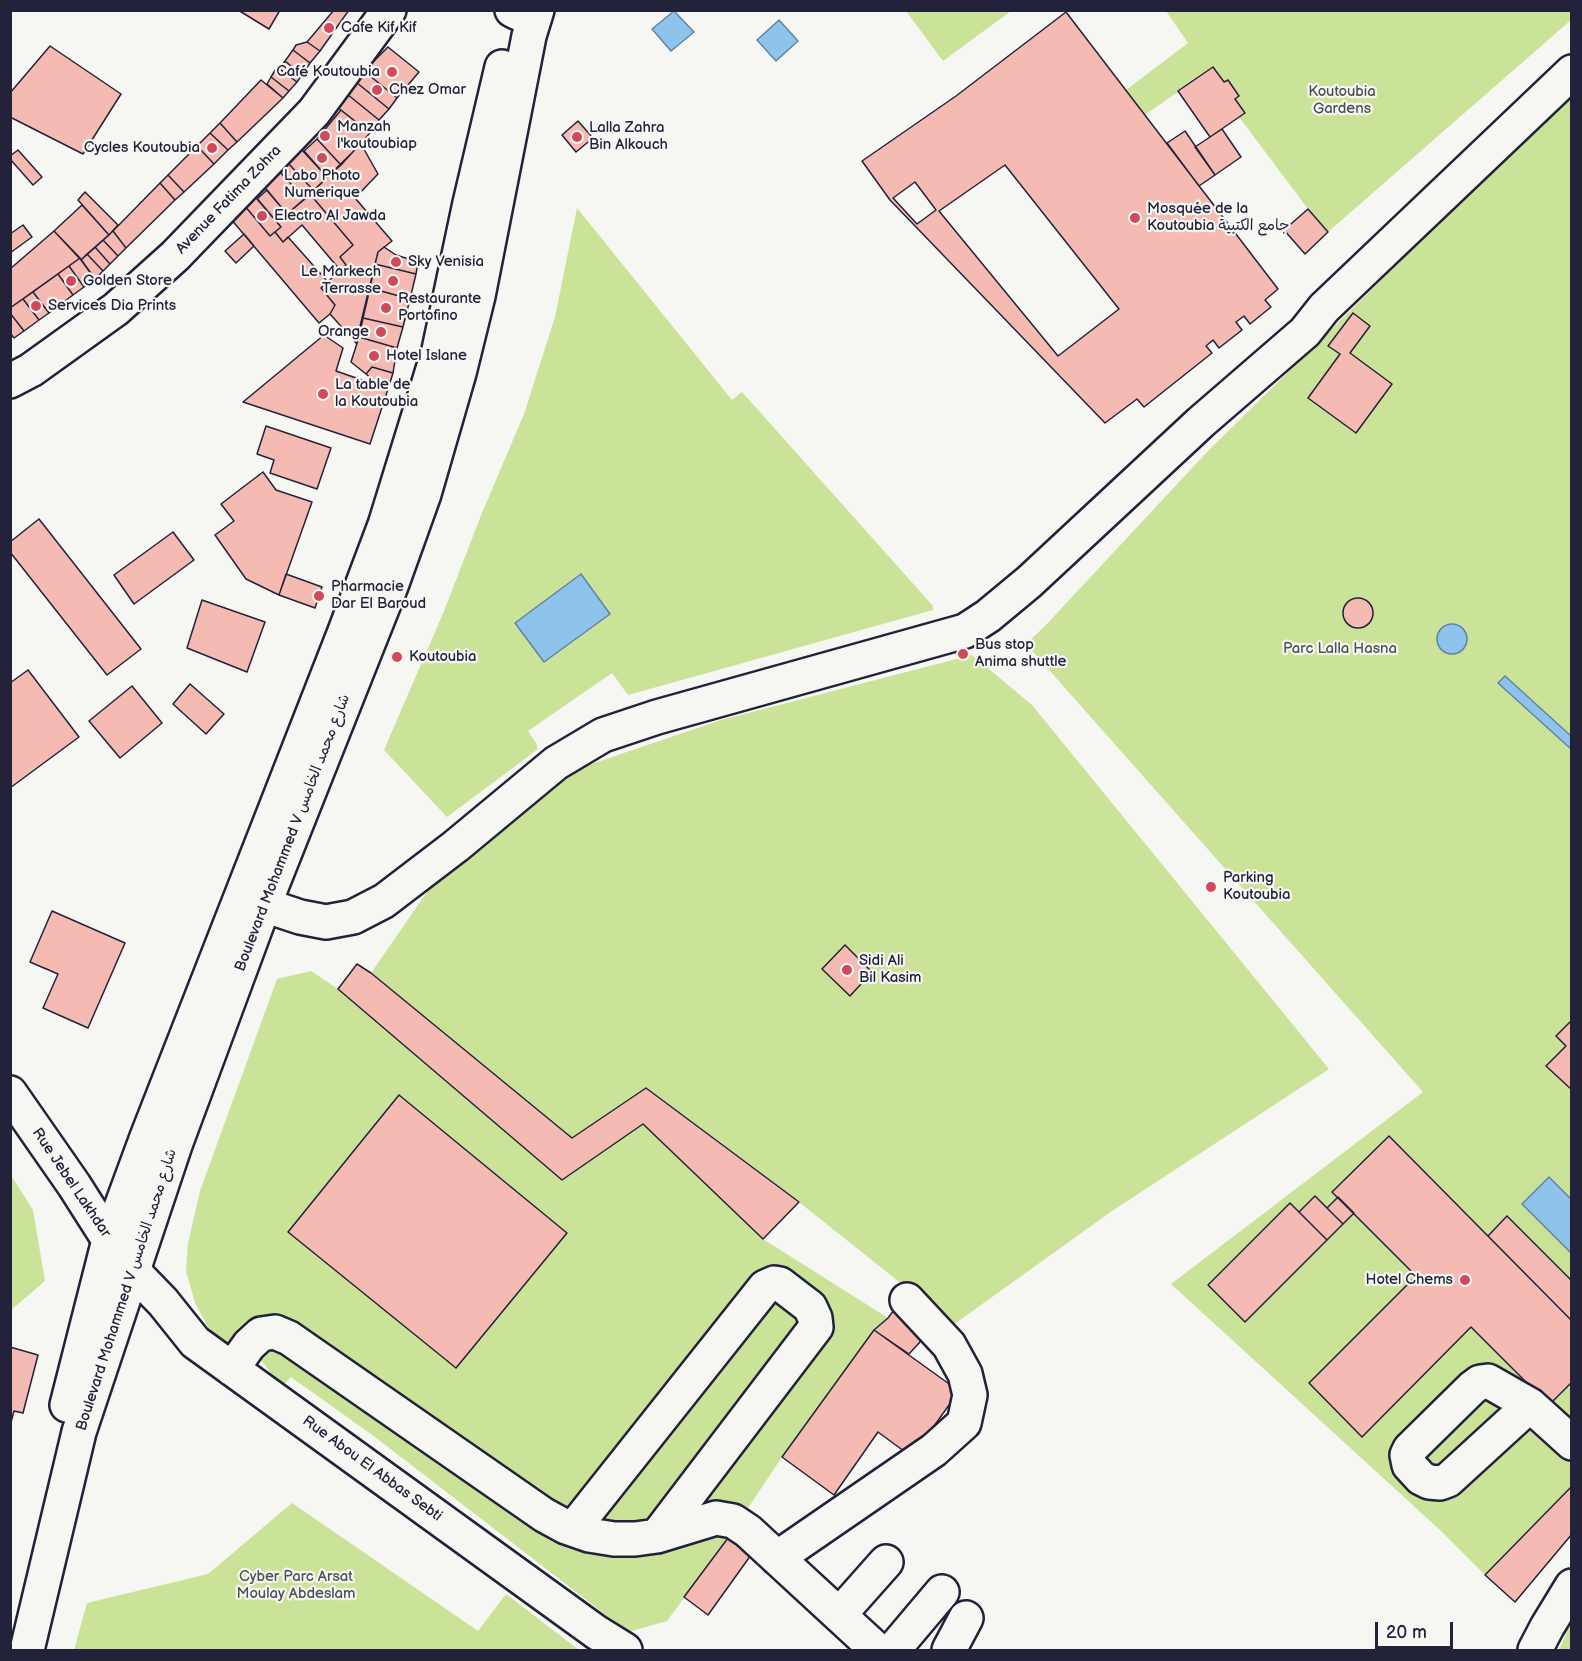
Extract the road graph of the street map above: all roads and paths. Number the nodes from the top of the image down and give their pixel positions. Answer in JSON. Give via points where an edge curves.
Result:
{"nodes":[{"id":1,"x":389,"y":10,"type":"edge"},
{"id":2,"x":521,"y":11,"type":"edge"},
{"id":3,"x":1572,"y":72,"type":"edge"},
{"id":4,"x":10,"y":381,"type":"edge"},
{"id":5,"x":264,"y":905,"type":"junction"},
{"id":6,"x":10,"y":1093,"type":"edge"},
{"id":7,"x":109,"y":1240,"type":"junction"},
{"id":8,"x":133,"y":1271,"type":"junction"},
{"id":9,"x":907,"y":1300,"type":"dead end"},
{"id":10,"x":232,"y":1369,"type":"junction"},
{"id":11,"x":1530,"y":1405,"type":"dead end"},
{"id":12,"x":1572,"y":1443,"type":"edge"},
{"id":13,"x":573,"y":1529,"type":"junction"},
{"id":14,"x":657,"y":1536,"type":"junction"},
{"id":15,"x":777,"y":1558,"type":"junction"},
{"id":16,"x":886,"y":1562,"type":"dead end"},
{"id":17,"x":1572,"y":1586,"type":"edge"},
{"id":18,"x":942,"y":1592,"type":"dead end"},
{"id":19,"x":839,"y":1615,"type":"junction"},
{"id":20,"x":966,"y":1617,"type":"dead end"},
{"id":21,"x":10,"y":1626,"type":"edge"},
{"id":22,"x":27,"y":1650,"type":"edge"},
{"id":23,"x":625,"y":1650,"type":"edge"},
{"id":24,"x":877,"y":1650,"type":"edge"},
{"id":25,"x":893,"y":1650,"type":"edge"},
{"id":26,"x":949,"y":1650,"type":"edge"},
{"id":27,"x":1535,"y":1650,"type":"edge"}],
"edges":[{"from":1,"to":4,"type":"main road","name":"Avenue Fatima Zohra","via":[[314,112],[175,256],[116,309]]},
{"from":2,"to":5,"type":"main road","name":"Boulevard Mohammed V شارع محمد الخامس","via":[[529,36],[459,373],[424,494]]},
{"from":2,"to":7,"type":"main road","name":"Boulevard Mohammed V شارع محمد الخامس","via":[[501,72],[439,350],[385,525]]},
{"from":3,"to":5,"type":"main road","via":[[1324,308],[1305,332],[988,616],[964,631],[603,735],[556,763],[384,901],[353,917],[326,922]]},
{"from":5,"to":8,"type":"main road","name":"Boulevard Mohammed V شارع محمد الخامس"},
{"from":6,"to":7,"type":"main road","name":"Rue Jebel Lakhdar"},
{"from":7,"to":8,"type":"main road","name":"Rue Jebel Lakhdar"},
{"from":7,"to":21,"type":"main road","name":"Boulevard Mohammed V شارع محمد الخامس"},
{"from":8,"to":10,"type":"main road","name":"Rue Abou El Abbas Sebti","via":[[195,1342]]},
{"from":8,"to":22,"type":"main road","name":"Boulevard Mohammed V شارع محمد الخامس","via":[[79,1432]]},
{"from":9,"to":15,"type":"main road","via":[[949,1346],[965,1374],[970,1395],[964,1423],[934,1450]]},
{"from":10,"to":13,"type":"main road","via":[[261,1334],[275,1332],[289,1338],[544,1515]]},
{"from":10,"to":23,"type":"main road","name":"Rue Abou El Abbas Sebti"},
{"from":11,"to":12,"type":"main road"},
{"from":13,"to":14,"type":"main road","via":[[614,1539]]},
{"from":13,"to":14,"type":"main road","via":[[765,1287],[780,1284],[810,1307],[816,1328]]},
{"from":14,"to":15,"type":"main road","via":[[716,1518],[733,1521]]},
{"from":15,"to":19,"type":"main road"},
{"from":16,"to":19,"type":"main road"},
{"from":17,"to":27,"type":"main road"},
{"from":18,"to":25,"type":"main road"},
{"from":19,"to":24,"type":"main road"},
{"from":20,"to":26,"type":"main road"}]}
